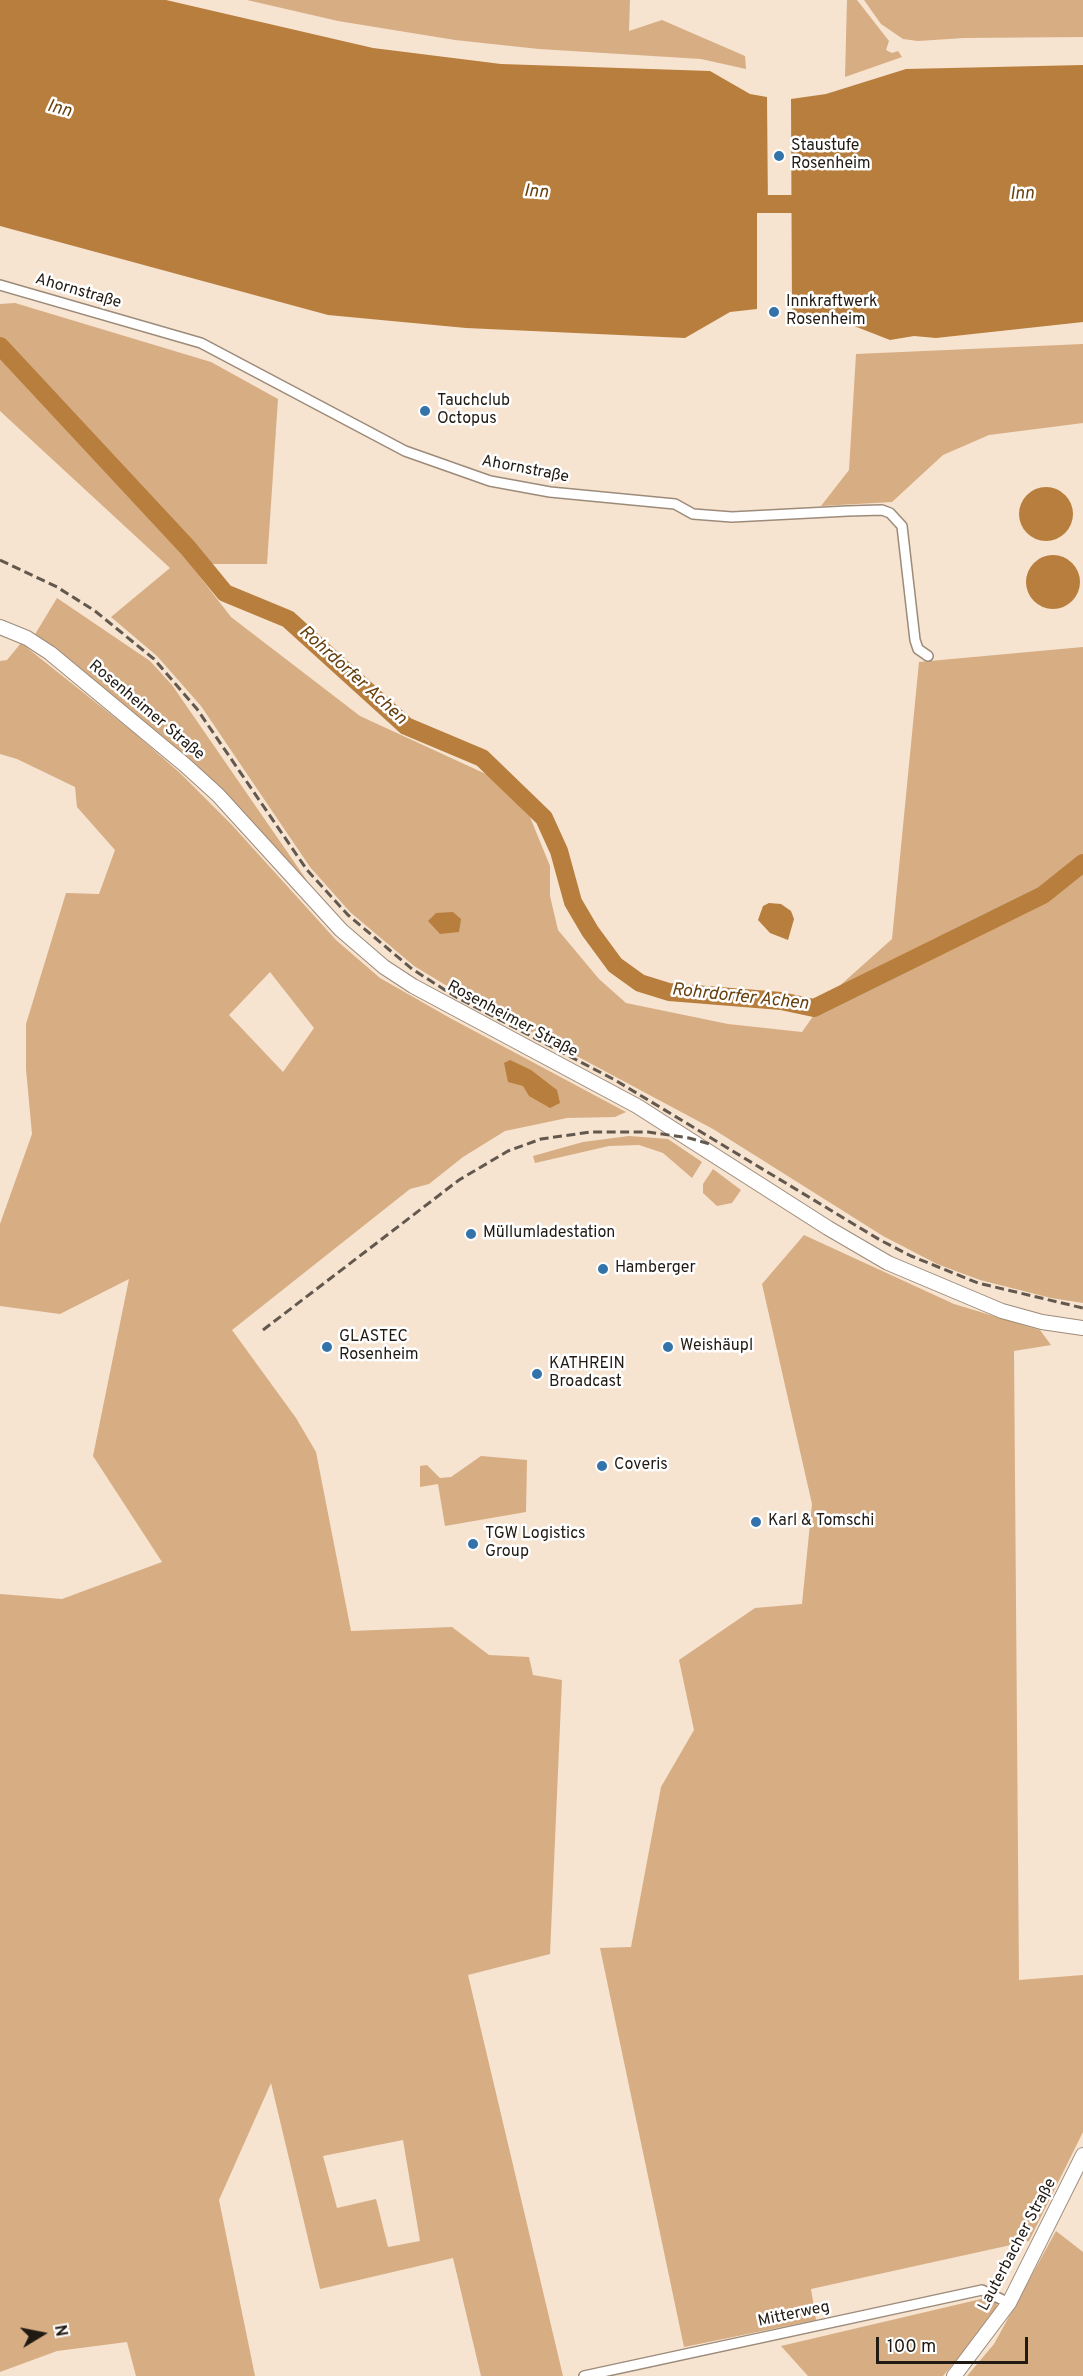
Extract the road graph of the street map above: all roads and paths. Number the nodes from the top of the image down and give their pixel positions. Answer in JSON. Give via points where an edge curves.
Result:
{"nodes":[{"id":1,"x":0,"y":285,"type":"edge"},
{"id":2,"x":0,"y":627,"type":"edge"},
{"id":3,"x":928,"y":656,"type":"dead end"},
{"id":4,"x":1083,"y":1328,"type":"edge"},
{"id":5,"x":1083,"y":2155,"type":"edge"},
{"id":6,"x":1009,"y":2303,"type":"junction"},
{"id":7,"x":584,"y":2376,"type":"edge"},
{"id":8,"x":954,"y":2376,"type":"edge"}],
"edges":[{"from":1,"to":3,"type":"street","name":"Ahornstraße","via":[[201,343],[405,452],[490,481],[550,492],[675,504],[693,514],[732,517],[882,510],[890,513],[902,526],[915,640],[918,649]]},
{"from":2,"to":4,"type":"main road","name":"Rosenheimer Straße","via":[[50,653],[185,765],[239,817],[341,930],[413,986],[637,1106],[888,1263],[1002,1311],[1042,1323]]},
{"from":5,"to":6,"type":"main road","name":"Lauterbacher Straße"},
{"from":6,"to":7,"type":"street","name":"Mitterweg","via":[[982,2290]]},
{"from":6,"to":8,"type":"main road","name":"Lauterbacher Straße"}]}
